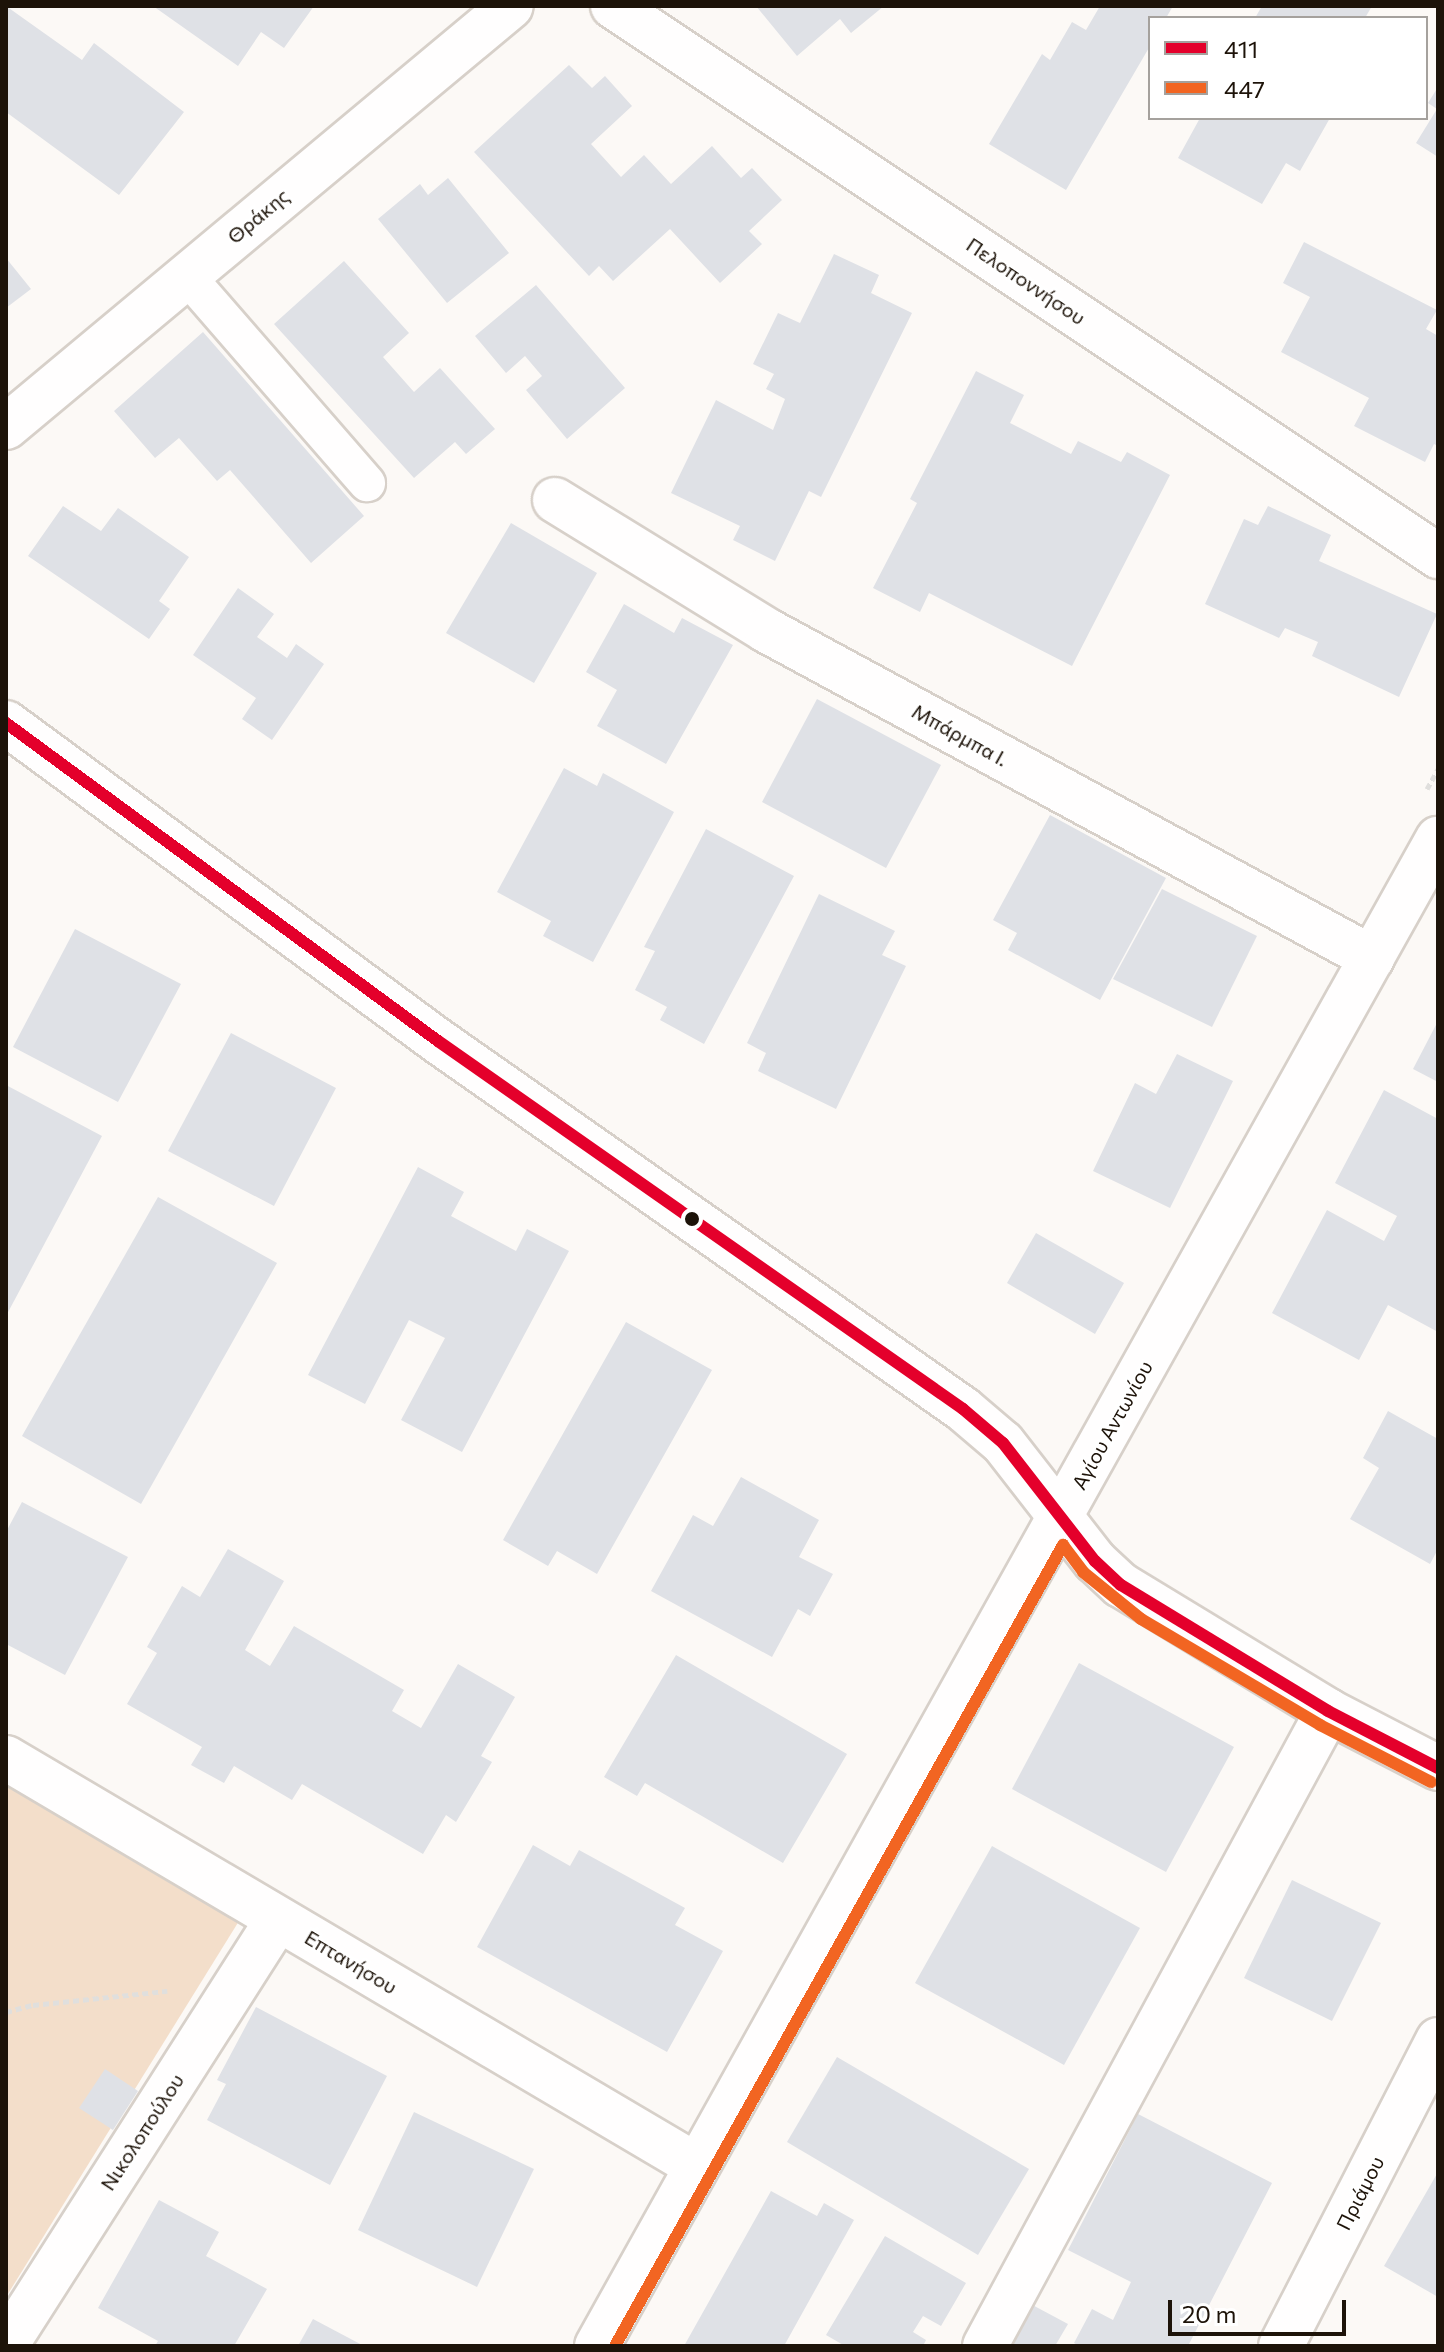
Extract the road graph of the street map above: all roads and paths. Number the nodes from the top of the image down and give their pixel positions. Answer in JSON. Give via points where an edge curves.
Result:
{"nodes":[{"id":1,"x":511,"y":6,"type":"edge"},
{"id":2,"x":613,"y":6,"type":"edge"},
{"id":3,"x":186,"y":275,"type":"junction"},
{"id":4,"x":6,"y":427,"type":"edge"},
{"id":5,"x":367,"y":483,"type":"dead end"},
{"id":6,"x":555,"y":500,"type":"dead end"},
{"id":7,"x":1438,"y":556,"type":"edge"},
{"id":8,"x":6,"y":723,"type":"edge"},
{"id":9,"x":1438,"y":839,"type":"edge"},
{"id":10,"x":1372,"y":958,"type":"junction"},
{"id":11,"x":1061,"y":1516,"type":"junction"},
{"id":12,"x":1328,"y":1711,"type":"junction"},
{"id":13,"x":6,"y":1758,"type":"edge"},
{"id":14,"x":1438,"y":1768,"type":"edge"},
{"id":15,"x":278,"y":1919,"type":"junction"},
{"id":16,"x":236,"y":1984,"type":"junction"},
{"id":17,"x":6,"y":2012,"type":"edge"},
{"id":18,"x":1438,"y":2040,"type":"edge"},
{"id":19,"x":697,"y":2166,"type":"junction"},
{"id":20,"x":6,"y":2345,"type":"edge"},
{"id":21,"x":597,"y":2346,"type":"edge"},
{"id":22,"x":985,"y":2346,"type":"edge"},
{"id":23,"x":1281,"y":2346,"type":"edge"}],
"edges":[{"from":1,"to":3,"type":"street","name":"Θράκης"},
{"from":2,"to":7,"type":"street","name":"Πελοποννήσου"},
{"from":3,"to":4,"type":"street","name":"Θράκης"},
{"from":3,"to":5,"type":"lane"},
{"from":6,"to":10,"type":"street","name":"Μπάρμπα Ι.","via":[[766,630]]},
{"from":8,"to":11,"type":"street","via":[[438,1041],[963,1409],[1003,1443]]},
{"from":9,"to":10,"type":"street","name":"Αγίου Αντωνίου"},
{"from":10,"to":11,"type":"street","name":"Αγίου Αντωνίου"},
{"from":11,"to":12,"type":"street","via":[[1121,1585]]},
{"from":11,"to":19,"type":"street","name":"Αγίου Αντωνίου"},
{"from":12,"to":14,"type":"street"},
{"from":12,"to":22,"type":"street"},
{"from":13,"to":15,"type":"street","name":"Επτανήσου"},
{"from":15,"to":16,"type":"street","name":"Νικολοπούλου"},
{"from":15,"to":19,"type":"street","name":"Επτανήσου"},
{"from":16,"to":17,"type":"path"},
{"from":16,"to":20,"type":"street","name":"Νικολοπούλου"},
{"from":18,"to":23,"type":"street","name":"Πριάμου"},
{"from":19,"to":21,"type":"street","name":"Αγίου Αντωνίου"}]}
